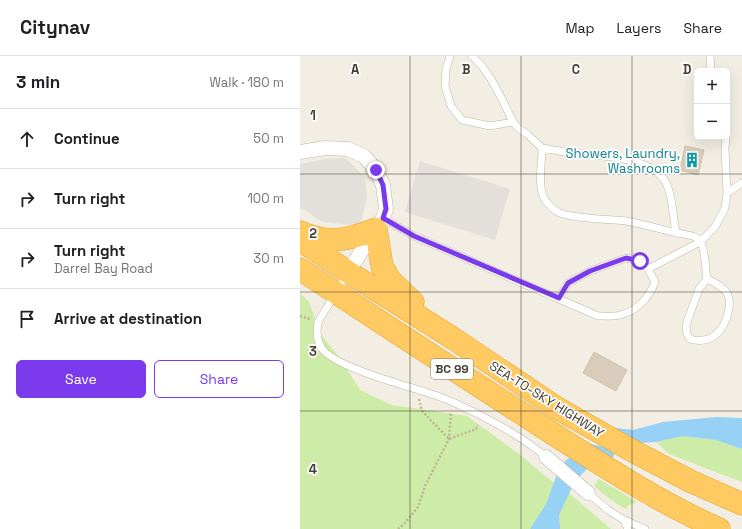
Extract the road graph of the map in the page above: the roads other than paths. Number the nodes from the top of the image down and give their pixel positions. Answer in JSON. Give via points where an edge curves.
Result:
{"nodes":[{"id":1,"x":450,"y":56,"type":"edge"},
{"id":2,"x":472,"y":56,"type":"edge"},
{"id":3,"x":710,"y":56,"type":"edge"},
{"id":4,"x":711,"y":68,"type":"edge"},
{"id":5,"x":513,"y":122,"type":"junction"},
{"id":6,"x":726,"y":140,"type":"edge"},
{"id":7,"x":542,"y":148,"type":"junction"},
{"id":8,"x":300,"y":152,"type":"edge"},
{"id":9,"x":742,"y":183,"type":"edge"},
{"id":10,"x":727,"y":194,"type":"junction"},
{"id":11,"x":379,"y":223,"type":"junction"},
{"id":12,"x":300,"y":232,"type":"edge"},
{"id":13,"x":676,"y":233,"type":"junction"},
{"id":14,"x":300,"y":240,"type":"edge"},
{"id":15,"x":700,"y":242,"type":"junction"},
{"id":16,"x":300,"y":269,"type":"edge"},
{"id":17,"x":648,"y":269,"type":"junction"},
{"id":18,"x":348,"y":272,"type":"junction"},
{"id":19,"x":707,"y":279,"type":"junction"},
{"id":20,"x":336,"y":293,"type":"junction"},
{"id":21,"x":559,"y":298,"type":"junction"},
{"id":22,"x":454,"y":339,"type":"junction"},
{"id":23,"x":546,"y":457,"type":"joint"},
{"id":24,"x":588,"y":493,"type":"joint"},
{"id":25,"x":742,"y":504,"type":"edge"},
{"id":26,"x":624,"y":520,"type":"junction"},
{"id":27,"x":628,"y":529,"type":"edge"},
{"id":28,"x":645,"y":529,"type":"edge"},
{"id":29,"x":719,"y":529,"type":"edge"}],
"edges":[{"from":1,"to":5,"type":"lane","via":[[445,86],[451,106],[462,120],[490,126]]},
{"from":2,"to":5,"type":"lane","via":[[491,79]]},
{"from":3,"to":4,"type":"lane"},
{"from":5,"to":7,"type":"lane"},
{"from":6,"to":10,"type":"lane"},
{"from":7,"to":13,"type":"lane","via":[[628,160],[657,172],[667,186]]},
{"from":7,"to":13,"type":"lane","via":[[542,190],[554,209],[575,216],[628,222]]},
{"from":8,"to":11,"type":"street","via":[[325,148],[348,149],[364,156],[376,170],[383,185],[386,209]]},
{"from":9,"to":10,"type":"lane"},
{"from":10,"to":15,"type":"lane","via":[[725,208],[715,227]]},
{"from":11,"to":12,"type":"highway","via":[[356,237],[341,240],[324,240]]},
{"from":11,"to":18,"type":"street"},
{"from":11,"to":21,"type":"lane"},
{"from":11,"to":22,"type":"highway","via":[[382,266],[390,280]]},
{"from":13,"to":15,"type":"lane","via":[[695,236]]},
{"from":14,"to":18,"type":"highway","name":"SEA-TO-SKY HIGHWAY","number":"BC 99"},
{"from":15,"to":17,"type":"lane"},
{"from":15,"to":19,"type":"lane"},
{"from":16,"to":20,"type":"highway","name":"SEA-TO-SKY HIGHWAY","number":"BC 99"},
{"from":17,"to":21,"type":"lane","via":[[640,261],[626,258],[590,271],[568,283]]},
{"from":17,"to":21,"type":"lane","via":[[655,282],[651,293],[640,306],[620,315],[598,316]]},
{"from":18,"to":20,"type":"lane"},
{"from":18,"to":22,"type":"highway","name":"SEA-TO-SKY HIGHWAY","number":"BC 99"},
{"from":19,"to":19,"type":"lane","via":[[717,283],[727,294],[730,305],[722,330],[715,336],[697,341],[690,339],[686,325],[699,289]]},
{"from":20,"to":23,"type":"lane","via":[[318,322],[319,342],[326,353],[343,364],[376,378],[452,401],[531,444]]},
{"from":20,"to":29,"type":"highway","name":"SEA-TO-SKY HIGHWAY","number":"BC 99","via":[[604,466],[652,495]]},
{"from":22,"to":25,"type":"highway","name":"SEA-TO-SKY HIGHWAY","number":"BC 99","via":[[599,432],[690,481]]},
{"from":23,"to":24,"type":"street"},
{"from":24,"to":26,"type":"lane"},
{"from":26,"to":27,"type":"lane"},
{"from":26,"to":28,"type":"lane"}]}
